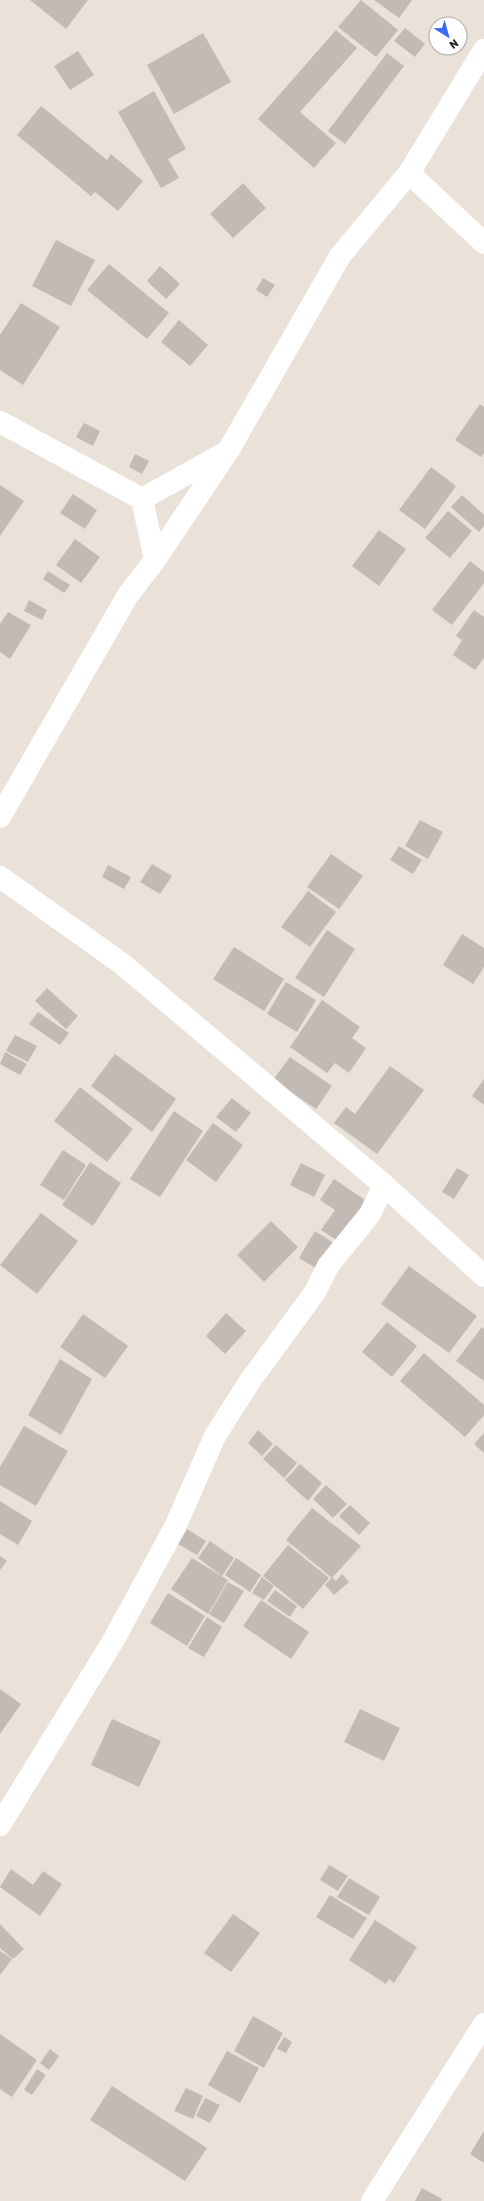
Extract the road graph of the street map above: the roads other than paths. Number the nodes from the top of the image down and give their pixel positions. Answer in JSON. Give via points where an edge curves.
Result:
{"nodes":[{"id":1,"x":484,"y":50,"type":"edge"},
{"id":2,"x":409,"y":173,"type":"junction"},
{"id":3,"x":484,"y":243,"type":"edge"},
{"id":4,"x":0,"y":422,"type":"edge"},
{"id":5,"x":228,"y":451,"type":"junction"},
{"id":6,"x":142,"y":499,"type":"junction"},
{"id":7,"x":155,"y":560,"type":"junction"},
{"id":8,"x":0,"y":817,"type":"edge"},
{"id":9,"x":0,"y":877,"type":"edge"},
{"id":10,"x":384,"y":1184,"type":"junction"},
{"id":11,"x":484,"y":1276,"type":"edge"},
{"id":12,"x":0,"y":1825,"type":"edge"},
{"id":13,"x":484,"y":2024,"type":"edge"},
{"id":14,"x":372,"y":2201,"type":"edge"}],
"edges":[{"from":1,"to":2,"type":"street"},
{"from":2,"to":3,"type":"street"},
{"from":2,"to":5,"type":"street","via":[[340,256]]},
{"from":4,"to":6,"type":"street"},
{"from":5,"to":6,"type":"street"},
{"from":5,"to":7,"type":"street"},
{"from":6,"to":7,"type":"street"},
{"from":7,"to":8,"type":"street","via":[[128,595]]},
{"from":9,"to":10,"type":"street","via":[[121,963]]},
{"from":10,"to":11,"type":"street"},
{"from":10,"to":12,"type":"street","via":[[370,1214],[328,1266],[314,1292],[250,1381],[215,1436],[175,1527],[113,1641]]},
{"from":13,"to":14,"type":"street"}]}
